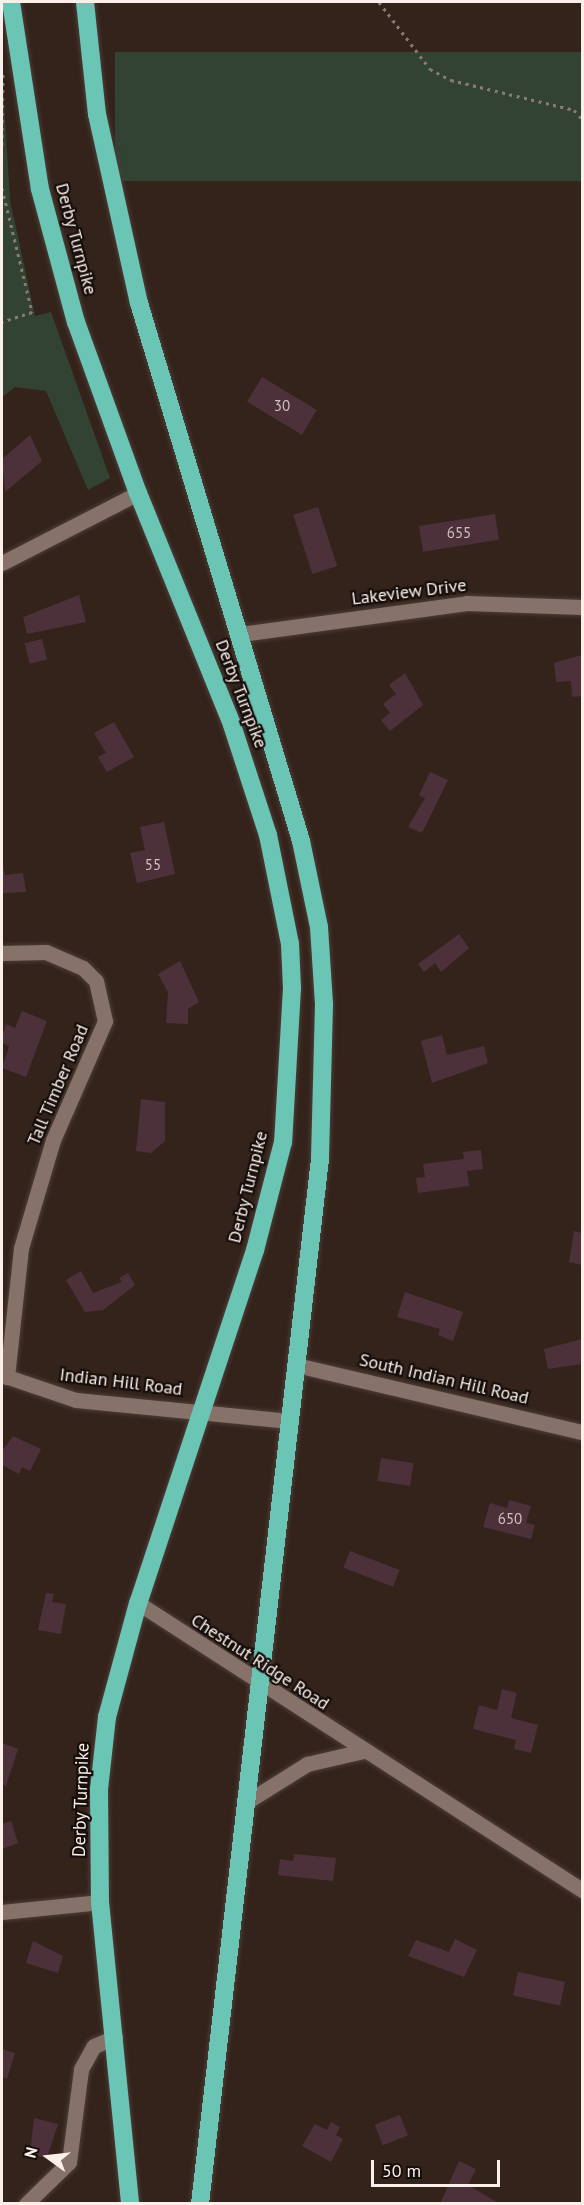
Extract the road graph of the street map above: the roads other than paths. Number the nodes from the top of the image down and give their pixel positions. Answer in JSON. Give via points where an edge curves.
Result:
{"nodes":[{"id":1,"x":11,"y":2,"type":"edge"},
{"id":2,"x":85,"y":2,"type":"edge"},
{"id":3,"x":138,"y":493,"type":"junction"},
{"id":4,"x":2,"y":562,"type":"edge"},
{"id":5,"x":582,"y":607,"type":"edge"},
{"id":6,"x":241,"y":634,"type":"junction"},
{"id":7,"x":2,"y":953,"type":"edge"},
{"id":8,"x":296,"y":1365,"type":"junction"},
{"id":9,"x":4,"y":1376,"type":"edge"},
{"id":10,"x":202,"y":1412,"type":"junction"},
{"id":11,"x":290,"y":1421,"type":"junction"},
{"id":12,"x":582,"y":1432,"type":"edge"},
{"id":13,"x":138,"y":1603,"type":"junction"},
{"id":14,"x":260,"y":1686,"type":"junction"},
{"id":15,"x":363,"y":1751,"type":"junction"},
{"id":16,"x":248,"y":1801,"type":"junction"},
{"id":17,"x":582,"y":1890,"type":"edge"},
{"id":18,"x":100,"y":1902,"type":"junction"},
{"id":19,"x":2,"y":1912,"type":"edge"},
{"id":20,"x":115,"y":2037,"type":"junction"},
{"id":21,"x":26,"y":2204,"type":"edge"},
{"id":22,"x":130,"y":2204,"type":"edge"},
{"id":23,"x":200,"y":2204,"type":"edge"}],
"edges":[{"from":1,"to":3,"type":"highway","name":"Derby Turnpike","via":[[40,189],[76,322]]},
{"from":2,"to":6,"type":"highway","name":"Derby Turnpike","via":[[97,114],[139,303],[181,455]]},
{"from":3,"to":4,"type":"street"},
{"from":3,"to":10,"type":"highway","name":"Derby Turnpike","via":[[232,725],[268,835],[290,944],[292,1047],[283,1142]]},
{"from":5,"to":6,"type":"street","name":"Lakeview Drive","via":[[467,603]]},
{"from":6,"to":8,"type":"highway","name":"Derby Turnpike","via":[[301,842],[319,927],[325,1083]]},
{"from":7,"to":9,"type":"street","name":"Tall Timber Road","via":[[46,952],[83,968],[96,981],[105,1021],[53,1140],[21,1248]]},
{"from":8,"to":11,"type":"highway","name":"Derby Turnpike"},
{"from":8,"to":12,"type":"street","name":"South Indian Hill Road"},
{"from":9,"to":10,"type":"street","name":"Indian Hill Road","via":[[76,1400]]},
{"from":10,"to":11,"type":"street"},
{"from":10,"to":13,"type":"highway","name":"Derby Turnpike"},
{"from":11,"to":14,"type":"highway","name":"Derby Turnpike"},
{"from":13,"to":14,"type":"street","name":"Chestnut Ridge Road"},
{"from":13,"to":18,"type":"highway","name":"Derby Turnpike","via":[[106,1725],[99,1789]]},
{"from":14,"to":15,"type":"street","name":"Chestnut Ridge Road"},
{"from":14,"to":16,"type":"highway","name":"Derby Turnpike"},
{"from":15,"to":16,"type":"street","via":[[307,1764]]},
{"from":15,"to":17,"type":"street","name":"Chestnut Ridge Road"},
{"from":16,"to":23,"type":"highway","name":"Derby Turnpike"},
{"from":18,"to":19,"type":"street"},
{"from":18,"to":20,"type":"highway","name":"Derby Turnpike"},
{"from":20,"to":21,"type":"street","via":[[94,2046],[84,2062],[69,2162]]},
{"from":20,"to":22,"type":"highway","name":"Derby Turnpike"}]}
